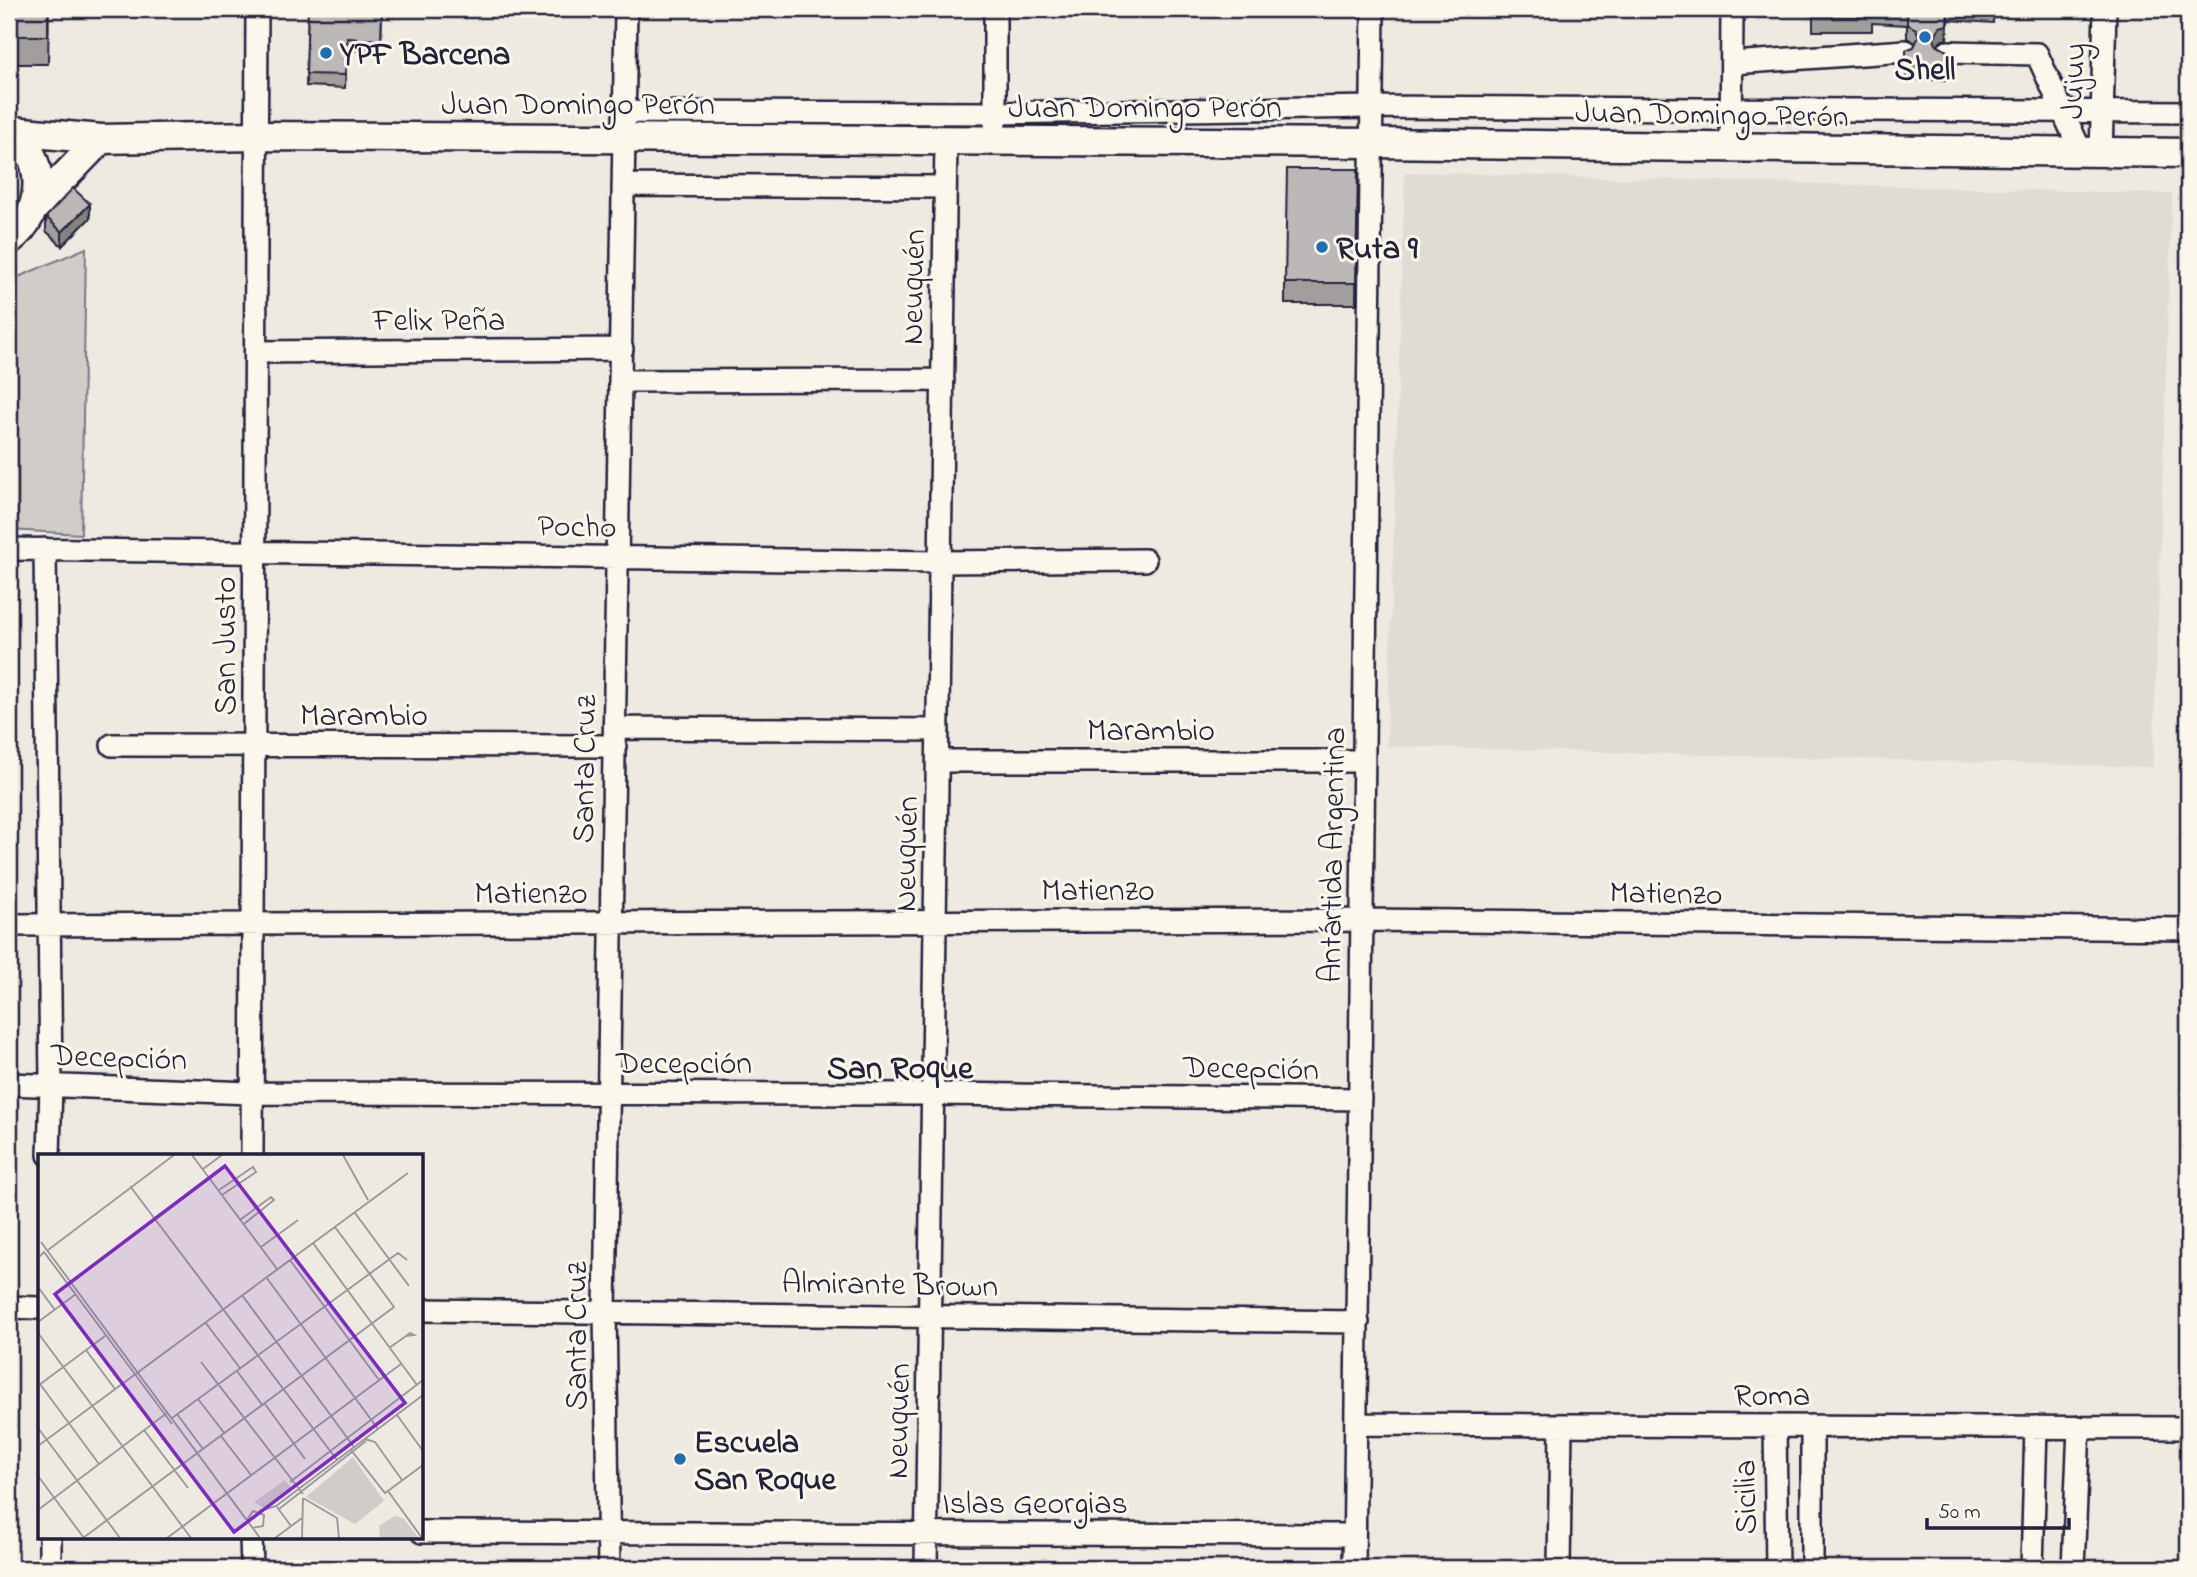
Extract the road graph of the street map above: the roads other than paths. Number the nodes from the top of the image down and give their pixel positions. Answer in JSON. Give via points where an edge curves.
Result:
{"nodes":[{"id":1,"x":257,"y":9,"type":"edge"},
{"id":2,"x":626,"y":9,"type":"edge"},
{"id":3,"x":995,"y":9,"type":"edge"},
{"id":4,"x":1373,"y":9,"type":"edge"},
{"id":5,"x":1732,"y":9,"type":"edge"},
{"id":6,"x":2105,"y":9,"type":"edge"},
{"id":7,"x":1906,"y":51,"type":"edge"},
{"id":8,"x":1947,"y":52,"type":"edge"},
{"id":9,"x":1732,"y":62,"type":"junction"},
{"id":10,"x":1373,"y":107,"type":"junction"},
{"id":11,"x":1732,"y":110,"type":"junction"},
{"id":12,"x":2062,"y":111,"type":"junction"},
{"id":13,"x":2103,"y":111,"type":"junction"},
{"id":14,"x":2188,"y":112,"type":"edge"},
{"id":15,"x":626,"y":125,"type":"junction"},
{"id":16,"x":995,"y":127,"type":"junction"},
{"id":17,"x":10,"y":130,"type":"edge"},
{"id":18,"x":257,"y":136,"type":"junction"},
{"id":19,"x":101,"y":139,"type":"junction"},
{"id":20,"x":946,"y":140,"type":"junction"},
{"id":21,"x":1372,"y":143,"type":"junction"},
{"id":22,"x":1731,"y":149,"type":"junction"},
{"id":23,"x":2188,"y":153,"type":"edge"},
{"id":24,"x":2091,"y":154,"type":"junction"},
{"id":25,"x":625,"y":185,"type":"junction"},
{"id":26,"x":944,"y":187,"type":"junction"},
{"id":27,"x":35,"y":206,"type":"junction"},
{"id":28,"x":9,"y":240,"type":"edge"},
{"id":29,"x":622,"y":349,"type":"junction"},
{"id":30,"x":256,"y":352,"type":"junction"},
{"id":31,"x":943,"y":380,"type":"junction"},
{"id":32,"x":621,"y":381,"type":"junction"},
{"id":33,"x":9,"y":549,"type":"edge"},
{"id":34,"x":44,"y":549,"type":"junction"},
{"id":35,"x":256,"y":552,"type":"junction"},
{"id":36,"x":618,"y":558,"type":"junction"},
{"id":37,"x":1144,"y":561,"type":"dead end"},
{"id":38,"x":940,"y":562,"type":"junction"},
{"id":39,"x":938,"y":730,"type":"junction"},
{"id":40,"x":615,"y":737,"type":"junction"},
{"id":41,"x":255,"y":744,"type":"junction"},
{"id":42,"x":112,"y":745,"type":"dead end"},
{"id":43,"x":938,"y":761,"type":"junction"},
{"id":44,"x":1364,"y":761,"type":"junction"},
{"id":45,"x":1362,"y":920,"type":"junction"},
{"id":46,"x":935,"y":922,"type":"junction"},
{"id":47,"x":612,"y":923,"type":"junction"},
{"id":48,"x":254,"y":924,"type":"junction"},
{"id":49,"x":9,"y":925,"type":"edge"},
{"id":50,"x":50,"y":925,"type":"junction"},
{"id":51,"x":2188,"y":929,"type":"edge"},
{"id":52,"x":9,"y":1084,"type":"edge"},
{"id":53,"x":51,"y":1084,"type":"junction"},
{"id":54,"x":251,"y":1093,"type":"junction"},
{"id":55,"x":609,"y":1093,"type":"junction"},
{"id":56,"x":933,"y":1094,"type":"junction"},
{"id":57,"x":1360,"y":1099,"type":"junction"},
{"id":58,"x":49,"y":1154,"type":"edge"},
{"id":59,"x":251,"y":1154,"type":"edge"},
{"id":60,"x":9,"y":1307,"type":"edge"},
{"id":61,"x":38,"y":1307,"type":"edge"},
{"id":62,"x":424,"y":1310,"type":"edge"},
{"id":63,"x":605,"y":1311,"type":"junction"},
{"id":64,"x":930,"y":1315,"type":"junction"},
{"id":65,"x":1358,"y":1322,"type":"junction"},
{"id":66,"x":1356,"y":1424,"type":"junction"},
{"id":67,"x":1561,"y":1425,"type":"junction"},
{"id":68,"x":1775,"y":1426,"type":"junction"},
{"id":69,"x":1812,"y":1426,"type":"junction"},
{"id":70,"x":2036,"y":1427,"type":"junction"},
{"id":71,"x":2079,"y":1427,"type":"junction"},
{"id":72,"x":2188,"y":1428,"type":"edge"},
{"id":73,"x":424,"y":1532,"type":"edge"},
{"id":74,"x":608,"y":1532,"type":"junction"},
{"id":75,"x":927,"y":1534,"type":"junction"},
{"id":76,"x":1354,"y":1535,"type":"junction"},
{"id":77,"x":50,"y":1538,"type":"edge"},
{"id":78,"x":251,"y":1538,"type":"edge"},
{"id":79,"x":50,"y":1568,"type":"edge"},
{"id":80,"x":251,"y":1568,"type":"edge"},
{"id":81,"x":609,"y":1568,"type":"edge"},
{"id":82,"x":926,"y":1568,"type":"edge"},
{"id":83,"x":1354,"y":1568,"type":"edge"},
{"id":84,"x":1559,"y":1568,"type":"edge"},
{"id":85,"x":1777,"y":1568,"type":"edge"},
{"id":86,"x":1812,"y":1568,"type":"edge"},
{"id":87,"x":2032,"y":1568,"type":"edge"},
{"id":88,"x":2073,"y":1568,"type":"edge"}],
"edges":[{"from":1,"to":18,"type":"street","name":"San Justo"},
{"from":2,"to":15,"type":"street","name":"Santa Cruz"},
{"from":3,"to":16,"type":"street"},
{"from":4,"to":10,"type":"street","name":"Antártida Argentina"},
{"from":5,"to":9,"type":"street"},
{"from":6,"to":13,"type":"street","name":"Jujuy"},
{"from":7,"to":9,"type":"street"},
{"from":8,"to":12,"type":"street","via":[[2037,54]]},
{"from":9,"to":11,"type":"street"},
{"from":10,"to":11,"type":"street","name":"Juan Domingo Perón"},
{"from":10,"to":16,"type":"street","name":"Juan Domingo Perón"},
{"from":10,"to":21,"type":"street","name":"Antártida Argentina"},
{"from":11,"to":12,"type":"street","name":"Juan Domingo Perón"},
{"from":11,"to":22,"type":"street"},
{"from":12,"to":13,"type":"street","name":"Juan Domingo Perón"},
{"from":12,"to":24,"type":"street"},
{"from":13,"to":14,"type":"street","name":"Juan Domingo Perón"},
{"from":13,"to":24,"type":"street","name":"Jujuy"},
{"from":15,"to":16,"type":"street","name":"Juan Domingo Perón"},
{"from":15,"to":18,"type":"main road","name":"Juan Domingo Perón"},
{"from":15,"to":20,"type":"main road","name":"Juan Domingo Perón"},
{"from":15,"to":25,"type":"street","name":"Santa Cruz"},
{"from":16,"to":20,"type":"main road","name":"Juan Domingo Perón"},
{"from":16,"to":21,"type":"main road","name":"Juan Domingo Perón"},
{"from":17,"to":19,"type":"main road","name":"Juan Domingo Perón"},
{"from":17,"to":27,"type":"main road","via":[[28,148],[37,170]]},
{"from":18,"to":19,"type":"main road","name":"Juan Domingo Perón"},
{"from":18,"to":30,"type":"street","name":"San Justo"},
{"from":19,"to":27,"type":"main road"},
{"from":20,"to":26,"type":"street","name":"Neuquén"},
{"from":21,"to":22,"type":"main road","name":"Juan Domingo Perón"},
{"from":21,"to":44,"type":"street","name":"Antártida Argentina"},
{"from":22,"to":24,"type":"main road","name":"Juan Domingo Perón"},
{"from":23,"to":24,"type":"main road","name":"Juan Domingo Perón"},
{"from":25,"to":26,"type":"street"},
{"from":25,"to":29,"type":"street","name":"Santa Cruz"},
{"from":26,"to":31,"type":"street","name":"Neuquén"},
{"from":27,"to":28,"type":"main road"},
{"from":29,"to":30,"type":"street","name":"Felix Peña"},
{"from":29,"to":32,"type":"street","name":"Santa Cruz"},
{"from":30,"to":35,"type":"street","name":"San Justo"},
{"from":31,"to":32,"type":"street"},
{"from":31,"to":38,"type":"street","name":"Neuquén"},
{"from":32,"to":36,"type":"street","name":"Santa Cruz"},
{"from":33,"to":34,"type":"street","name":"Pocho"},
{"from":34,"to":35,"type":"street","name":"Pocho"},
{"from":34,"to":50,"type":"street"},
{"from":35,"to":36,"type":"street","name":"Pocho"},
{"from":35,"to":41,"type":"street","name":"San Justo"},
{"from":36,"to":38,"type":"street","name":"Pocho"},
{"from":36,"to":40,"type":"street","name":"Santa Cruz"},
{"from":37,"to":38,"type":"street","name":"Pocho"},
{"from":38,"to":39,"type":"street","name":"Neuquén"},
{"from":39,"to":40,"type":"street","name":"Marambio"},
{"from":39,"to":43,"type":"street","name":"Neuquén"},
{"from":40,"to":41,"type":"street","name":"Marambio"},
{"from":40,"to":47,"type":"street","name":"Santa Cruz"},
{"from":41,"to":42,"type":"street","name":"Marambio"},
{"from":41,"to":48,"type":"street","name":"San Justo"},
{"from":43,"to":44,"type":"street","name":"Marambio"},
{"from":43,"to":46,"type":"street","name":"Neuquén"},
{"from":44,"to":45,"type":"street","name":"Antártida Argentina"},
{"from":45,"to":46,"type":"street","name":"Matienzo"},
{"from":45,"to":51,"type":"street","name":"Matienzo"},
{"from":45,"to":57,"type":"street","name":"Antártida Argentina"},
{"from":46,"to":47,"type":"street","name":"Matienzo"},
{"from":46,"to":56,"type":"street","name":"Neuquén"},
{"from":47,"to":48,"type":"street","name":"Matienzo"},
{"from":47,"to":55,"type":"street","name":"Santa Cruz"},
{"from":48,"to":50,"type":"street","name":"Matienzo"},
{"from":48,"to":54,"type":"street","name":"San Justo"},
{"from":49,"to":50,"type":"street","name":"Matienzo"},
{"from":50,"to":53,"type":"street"},
{"from":52,"to":53,"type":"street","name":"Decepción"},
{"from":53,"to":54,"type":"street","name":"Decepción"},
{"from":53,"to":58,"type":"street"},
{"from":54,"to":55,"type":"street","name":"Decepción"},
{"from":54,"to":59,"type":"street","name":"San Justo"},
{"from":55,"to":56,"type":"street","name":"Decepción"},
{"from":55,"to":63,"type":"street","name":"Santa Cruz"},
{"from":56,"to":57,"type":"street","name":"Decepción"},
{"from":56,"to":64,"type":"street","name":"Neuquén"},
{"from":57,"to":65,"type":"street","name":"Antártida Argentina"},
{"from":60,"to":61,"type":"street"},
{"from":62,"to":63,"type":"street","name":"Almirante Brown"},
{"from":63,"to":64,"type":"street","name":"Almirante Brown"},
{"from":63,"to":74,"type":"street","name":"Santa Cruz"},
{"from":64,"to":65,"type":"street","name":"Almirante Brown"},
{"from":64,"to":75,"type":"street","name":"Neuquén"},
{"from":65,"to":66,"type":"street","name":"Antártida Argentina"},
{"from":66,"to":67,"type":"street","name":"Roma"},
{"from":66,"to":76,"type":"street","name":"Antártida Argentina"},
{"from":67,"to":68,"type":"street","name":"Roma"},
{"from":67,"to":84,"type":"street"},
{"from":68,"to":69,"type":"street","name":"Roma"},
{"from":68,"to":85,"type":"street","name":"Sicilia"},
{"from":69,"to":70,"type":"street","name":"Roma"},
{"from":69,"to":86,"type":"street"},
{"from":70,"to":71,"type":"street","name":"Roma"},
{"from":70,"to":87,"type":"street"},
{"from":71,"to":72,"type":"street","name":"Roma"},
{"from":71,"to":88,"type":"street"},
{"from":73,"to":74,"type":"street","name":"Islas Georgias"},
{"from":74,"to":75,"type":"street","name":"Islas Georgias"},
{"from":74,"to":81,"type":"street","name":"Santa Cruz"},
{"from":75,"to":76,"type":"street","name":"Islas Georgias"},
{"from":75,"to":82,"type":"street","name":"Neuquén"},
{"from":76,"to":83,"type":"street","name":"Antártida Argentina"},
{"from":77,"to":79,"type":"street"},
{"from":78,"to":80,"type":"street"}]}
